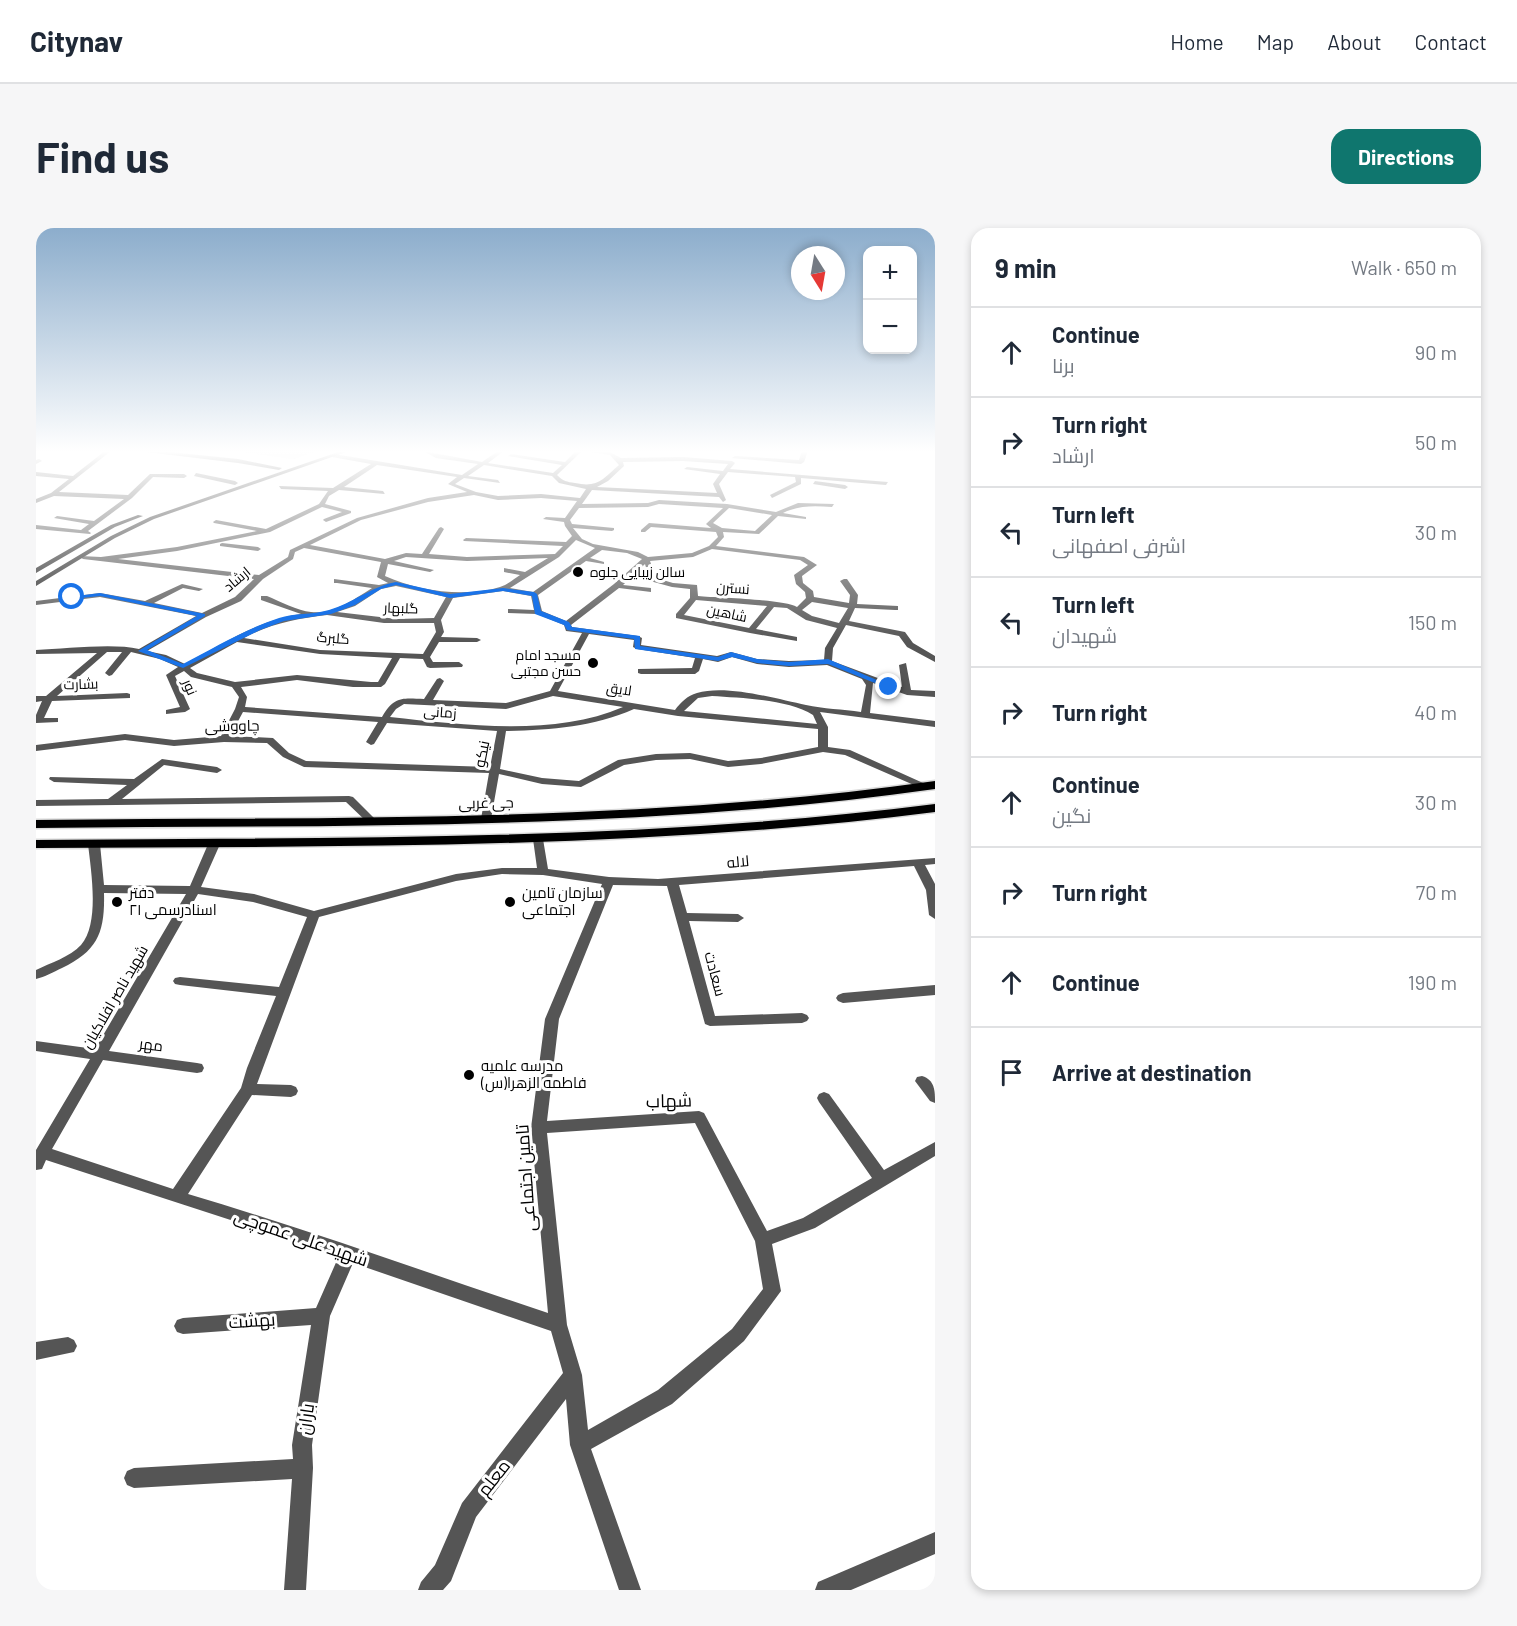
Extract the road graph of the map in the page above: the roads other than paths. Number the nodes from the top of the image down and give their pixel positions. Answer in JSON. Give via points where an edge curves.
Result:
{"nodes":[{"id":1,"x":107,"y":515,"type":"edge"},
{"id":2,"x":146,"y":515,"type":"edge"},
{"id":3,"x":162,"y":515,"type":"edge"},
{"id":4,"x":301,"y":515,"type":"edge"},
{"id":5,"x":304,"y":515,"type":"edge"},
{"id":6,"x":341,"y":515,"type":"edge"},
{"id":7,"x":378,"y":515,"type":"edge"},
{"id":8,"x":572,"y":515,"type":"edge"},
{"id":9,"x":719,"y":515,"type":"edge"},
{"id":10,"x":774,"y":515,"type":"edge"},
{"id":11,"x":784,"y":515,"type":"edge"},
{"id":12,"x":57,"y":518,"type":"dead end"},
{"id":13,"x":804,"y":518,"type":"dead end"},
{"id":14,"x":546,"y":519,"type":"dead end"},
{"id":15,"x":326,"y":520,"type":"junction"},
{"id":16,"x":216,"y":522,"type":"dead end"},
{"id":17,"x":96,"y":523,"type":"junction"},
{"id":18,"x":567,"y":523,"type":"junction"},
{"id":19,"x":345,"y":524,"type":"junction"},
{"id":20,"x":36,"y":527,"type":"edge"},
{"id":21,"x":441,"y":529,"type":"dead end"},
{"id":22,"x":612,"y":529,"type":"dead end"},
{"id":23,"x":719,"y":529,"type":"junction"},
{"id":24,"x":268,"y":531,"type":"junction"},
{"id":25,"x":643,"y":531,"type":"dead end"},
{"id":26,"x":83,"y":532,"type":"junction"},
{"id":27,"x":100,"y":534,"type":"junction"},
{"id":28,"x":575,"y":537,"type":"junction"},
{"id":29,"x":466,"y":540,"type":"dead end"},
{"id":30,"x":209,"y":543,"type":"junction"},
{"id":31,"x":566,"y":544,"type":"junction"},
{"id":32,"x":305,"y":546,"type":"junction"},
{"id":33,"x":445,"y":546,"type":"dead end"},
{"id":34,"x":711,"y":547,"type":"junction"},
{"id":35,"x":600,"y":548,"type":"junction"},
{"id":36,"x":258,"y":549,"type":"dead end"},
{"id":37,"x":693,"y":555,"type":"junction"},
{"id":38,"x":557,"y":556,"type":"junction"},
{"id":39,"x":83,"y":557,"type":"junction"},
{"id":40,"x":424,"y":557,"type":"junction"},
{"id":41,"x":439,"y":558,"type":"junction"},
{"id":42,"x":101,"y":559,"type":"junction"},
{"id":43,"x":585,"y":559,"type":"junction"},
{"id":44,"x":647,"y":559,"type":"junction"},
{"id":45,"x":710,"y":559,"type":"dead end"},
{"id":46,"x":385,"y":561,"type":"junction"},
{"id":47,"x":602,"y":563,"type":"dead end"},
{"id":48,"x":45,"y":567,"type":"junction"},
{"id":49,"x":62,"y":569,"type":"junction"},
{"id":50,"x":430,"y":570,"type":"dead end"},
{"id":51,"x":507,"y":570,"type":"dead end"},
{"id":52,"x":36,"y":571,"type":"edge"},
{"id":53,"x":528,"y":575,"type":"junction"},
{"id":54,"x":260,"y":577,"type":"junction"},
{"id":55,"x":337,"y":581,"type":"dead end"},
{"id":56,"x":844,"y":581,"type":"dead end"},
{"id":57,"x":36,"y":584,"type":"edge"},
{"id":58,"x":396,"y":584,"type":"junction"},
{"id":59,"x":617,"y":586,"type":"junction"},
{"id":60,"x":379,"y":587,"type":"junction"},
{"id":61,"x":199,"y":589,"type":"dead end"},
{"id":62,"x":503,"y":589,"type":"junction"},
{"id":63,"x":648,"y":590,"type":"dead end"},
{"id":64,"x":534,"y":594,"type":"junction"},
{"id":65,"x":450,"y":596,"type":"junction"},
{"id":66,"x":264,"y":598,"type":"dead end"},
{"id":67,"x":694,"y":598,"type":"junction"},
{"id":68,"x":810,"y":598,"type":"junction"},
{"id":69,"x":36,"y":603,"type":"edge"},
{"id":70,"x":146,"y":604,"type":"junction"},
{"id":71,"x":773,"y":604,"type":"junction"},
{"id":72,"x":853,"y":606,"type":"junction"},
{"id":73,"x":896,"y":608,"type":"dead end"},
{"id":74,"x":798,"y":610,"type":"junction"},
{"id":75,"x":511,"y":611,"type":"dead end"},
{"id":76,"x":329,"y":612,"type":"junction"},
{"id":77,"x":538,"y":612,"type":"junction"},
{"id":78,"x":309,"y":614,"type":"junction"},
{"id":79,"x":203,"y":615,"type":"junction"},
{"id":80,"x":437,"y":620,"type":"junction"},
{"id":81,"x":842,"y":624,"type":"junction"},
{"id":82,"x":568,"y":626,"type":"junction"},
{"id":83,"x":750,"y":631,"type":"junction"},
{"id":84,"x":586,"y":633,"type":"junction"},
{"id":85,"x":436,"y":639,"type":"junction"},
{"id":86,"x":794,"y":639,"type":"dead end"},
{"id":87,"x":238,"y":640,"type":"junction"},
{"id":88,"x":477,"y":640,"type":"dead end"},
{"id":89,"x":106,"y":649,"type":"junction"},
{"id":90,"x":129,"y":649,"type":"junction"},
{"id":91,"x":141,"y":651,"type":"junction"},
{"id":92,"x":36,"y":652,"type":"edge"},
{"id":93,"x":53,"y":652,"type":"junction"},
{"id":94,"x":398,"y":655,"type":"junction"},
{"id":95,"x":700,"y":656,"type":"junction"},
{"id":96,"x":426,"y":657,"type":"junction"},
{"id":97,"x":935,"y":659,"type":"edge"},
{"id":98,"x":828,"y":662,"type":"junction"},
{"id":99,"x":36,"y":663,"type":"edge"},
{"id":100,"x":459,"y":665,"type":"dead end"},
{"id":101,"x":903,"y":665,"type":"dead end"},
{"id":102,"x":183,"y":666,"type":"junction"},
{"id":103,"x":641,"y":671,"type":"dead end"},
{"id":104,"x":109,"y":673,"type":"dead end"},
{"id":105,"x":866,"y":677,"type":"junction"},
{"id":106,"x":440,"y":681,"type":"dead end"},
{"id":107,"x":235,"y":685,"type":"junction"},
{"id":108,"x":907,"y":692,"type":"junction"},
{"id":109,"x":553,"y":693,"type":"junction"},
{"id":110,"x":935,"y":694,"type":"edge"},
{"id":111,"x":127,"y":696,"type":"dead end"},
{"id":112,"x":36,"y":699,"type":"edge"},
{"id":113,"x":48,"y":699,"type":"junction"},
{"id":114,"x":428,"y":701,"type":"junction"},
{"id":115,"x":634,"y":705,"type":"junction"},
{"id":116,"x":811,"y":708,"type":"junction"},
{"id":117,"x":240,"y":709,"type":"junction"},
{"id":118,"x":169,"y":712,"type":"dead end"},
{"id":119,"x":678,"y":713,"type":"junction"},
{"id":120,"x":865,"y":715,"type":"junction"},
{"id":121,"x":55,"y":720,"type":"dead end"},
{"id":122,"x":384,"y":720,"type":"junction"},
{"id":123,"x":935,"y":724,"type":"edge"},
{"id":124,"x":823,"y":728,"type":"junction"},
{"id":125,"x":502,"y":729,"type":"junction"},
{"id":126,"x":224,"y":739,"type":"junction"},
{"id":127,"x":371,"y":742,"type":"dead end"},
{"id":128,"x":36,"y":748,"type":"edge"},
{"id":129,"x":823,"y":749,"type":"junction"},
{"id":130,"x":217,"y":770,"type":"dead end"},
{"id":131,"x":493,"y":770,"type":"junction"},
{"id":132,"x":54,"y":779,"type":"dead end"},
{"id":133,"x":137,"y":782,"type":"junction"},
{"id":134,"x":931,"y":786,"type":"edge"},
{"id":135,"x":111,"y":802,"type":"junction"},
{"id":136,"x":36,"y":803,"type":"edge"},
{"id":137,"x":935,"y":808,"type":"edge"},
{"id":138,"x":486,"y":819,"type":"junction"},
{"id":139,"x":372,"y":820,"type":"junction"},
{"id":140,"x":36,"y":824,"type":"edge"},
{"id":141,"x":538,"y":839,"type":"junction"},
{"id":142,"x":215,"y":842,"type":"junction"},
{"id":143,"x":36,"y":844,"type":"edge"},
{"id":144,"x":94,"y":844,"type":"junction"},
{"id":145,"x":918,"y":861,"type":"junction"},
{"id":146,"x":935,"y":861,"type":"edge"},
{"id":147,"x":543,"y":872,"type":"junction"},
{"id":148,"x":609,"y":881,"type":"junction"},
{"id":149,"x":672,"y":882,"type":"junction"},
{"id":150,"x":99,"y":889,"type":"junction"},
{"id":151,"x":194,"y":890,"type":"junction"},
{"id":152,"x":314,"y":915,"type":"junction"},
{"id":153,"x":935,"y":915,"type":"edge"},
{"id":154,"x":682,"y":917,"type":"junction"},
{"id":155,"x":738,"y":918,"type":"dead end"},
{"id":156,"x":36,"y":975,"type":"edge"},
{"id":157,"x":180,"y":981,"type":"dead end"},
{"id":158,"x":935,"y":990,"type":"edge"},
{"id":159,"x":284,"y":992,"type":"junction"},
{"id":160,"x":843,"y":998,"type":"dead end"},
{"id":161,"x":802,"y":1018,"type":"dead end"},
{"id":162,"x":36,"y":1046,"type":"edge"},
{"id":163,"x":100,"y":1056,"type":"junction"},
{"id":164,"x":197,"y":1068,"type":"dead end"},
{"id":165,"x":922,"y":1081,"type":"dead end"},
{"id":166,"x":248,"y":1089,"type":"junction"},
{"id":167,"x":291,"y":1091,"type":"dead end"},
{"id":168,"x":935,"y":1097,"type":"edge"},
{"id":169,"x":824,"y":1098,"type":"dead end"},
{"id":170,"x":539,"y":1128,"type":"junction"},
{"id":171,"x":935,"y":1148,"type":"edge"},
{"id":172,"x":40,"y":1158,"type":"edge"},
{"id":173,"x":882,"y":1180,"type":"junction"},
{"id":174,"x":177,"y":1197,"type":"junction"},
{"id":175,"x":763,"y":1240,"type":"junction"},
{"id":176,"x":348,"y":1254,"type":"junction"},
{"id":177,"x":321,"y":1316,"type":"junction"},
{"id":178,"x":558,"y":1325,"type":"junction"},
{"id":179,"x":183,"y":1326,"type":"dead end"},
{"id":180,"x":68,"y":1346,"type":"dead end"},
{"id":181,"x":36,"y":1351,"type":"edge"},
{"id":182,"x":573,"y":1375,"type":"junction"},
{"id":183,"x":580,"y":1445,"type":"junction"},
{"id":184,"x":303,"y":1468,"type":"junction"},
{"id":185,"x":134,"y":1478,"type":"dead end"},
{"id":186,"x":935,"y":1543,"type":"edge"},
{"id":187,"x":295,"y":1590,"type":"edge"},
{"id":188,"x":429,"y":1590,"type":"edge"},
{"id":189,"x":630,"y":1590,"type":"edge"},
{"id":190,"x":826,"y":1590,"type":"edge"}],
"edges":[{"from":1,"to":17,"type":"street"},
{"from":2,"to":27,"type":"main road"},
{"from":3,"to":39,"type":"main road","via":[[113,537]]},
{"from":4,"to":24,"type":"street"},
{"from":5,"to":15,"type":"street"},
{"from":6,"to":15,"type":"street"},
{"from":7,"to":19,"type":"street","name":"ارشاد"},
{"from":8,"to":18,"type":"street"},
{"from":9,"to":23,"type":"street","via":[[709,524]]},
{"from":10,"to":23,"type":"street","via":[[757,533]]},
{"from":11,"to":13,"type":"street"},
{"from":12,"to":17,"type":"street"},
{"from":14,"to":18,"type":"street"},
{"from":15,"to":19,"type":"street"},
{"from":16,"to":24,"type":"street"},
{"from":17,"to":26,"type":"street"},
{"from":18,"to":22,"type":"street"},
{"from":18,"to":28,"type":"street"},
{"from":19,"to":32,"type":"street","name":"ارشاد"},
{"from":20,"to":26,"type":"street"},
{"from":21,"to":40,"type":"street"},
{"from":23,"to":25,"type":"street","via":[[649,525]]},
{"from":23,"to":34,"type":"street","via":[[721,537]]},
{"from":24,"to":30,"type":"street"},
{"from":26,"to":27,"type":"street"},
{"from":27,"to":48,"type":"main road"},
{"from":28,"to":31,"type":"street"},
{"from":28,"to":35,"type":"street"},
{"from":29,"to":31,"type":"street"},
{"from":30,"to":36,"type":"street"},
{"from":30,"to":42,"type":"street"},
{"from":31,"to":38,"type":"street"},
{"from":32,"to":46,"type":"street"},
{"from":32,"to":54,"type":"street","name":"ارشاد","via":[[292,551],[291,558]]},
{"from":33,"to":41,"type":"street"},
{"from":34,"to":37,"type":"street"},
{"from":34,"to":68,"type":"street","via":[[802,558],[813,565],[798,575]]},
{"from":35,"to":43,"type":"street"},
{"from":35,"to":44,"type":"street","via":[[639,554]]},
{"from":37,"to":44,"type":"street"},
{"from":37,"to":45,"type":"street"},
{"from":38,"to":41,"type":"street"},
{"from":38,"to":53,"type":"street"},
{"from":39,"to":42,"type":"street"},
{"from":39,"to":49,"type":"main road"},
{"from":40,"to":41,"type":"street"},
{"from":40,"to":46,"type":"street","via":[[406,555]]},
{"from":42,"to":54,"type":"street"},
{"from":43,"to":47,"type":"street"},
{"from":43,"to":64,"type":"street"},
{"from":44,"to":59,"type":"street"},
{"from":44,"to":67,"type":"street","name":"نسترن","via":[[652,579],[694,587]]},
{"from":46,"to":50,"type":"street"},
{"from":46,"to":58,"type":"street","via":[[381,577]]},
{"from":48,"to":49,"type":"main road"},
{"from":48,"to":52,"type":"main road"},
{"from":49,"to":57,"type":"main road"},
{"from":51,"to":53,"type":"street"},
{"from":53,"to":62,"type":"street"},
{"from":54,"to":79,"type":"street","name":"ارشاد","via":[[238,599]]},
{"from":55,"to":60,"type":"street"},
{"from":56,"to":72,"type":"street","via":[[854,595]]},
{"from":58,"to":60,"type":"street"},
{"from":58,"to":65,"type":"street"},
{"from":59,"to":63,"type":"street"},
{"from":59,"to":82,"type":"street"},
{"from":60,"to":76,"type":"street","via":[[352,604]]},
{"from":61,"to":70,"type":"street","via":[[182,586]]},
{"from":62,"to":64,"type":"street"},
{"from":62,"to":65,"type":"street"},
{"from":64,"to":77,"type":"street"},
{"from":65,"to":80,"type":"street"},
{"from":66,"to":78,"type":"street"},
{"from":67,"to":71,"type":"street","name":"نسترن"},
{"from":67,"to":83,"type":"street","name":"شاهین","via":[[679,616]]},
{"from":68,"to":72,"type":"street"},
{"from":68,"to":74,"type":"street"},
{"from":69,"to":70,"type":"street","via":[[100,595]]},
{"from":70,"to":79,"type":"street"},
{"from":71,"to":74,"type":"street","name":"نسترن"},
{"from":71,"to":83,"type":"street"},
{"from":72,"to":73,"type":"street"},
{"from":72,"to":81,"type":"street"},
{"from":74,"to":81,"type":"street","name":"نسترن","via":[[809,618]]},
{"from":75,"to":77,"type":"street"},
{"from":76,"to":78,"type":"street"},
{"from":76,"to":80,"type":"street","name":"گلبهار","via":[[368,620]]},
{"from":77,"to":82,"type":"street"},
{"from":78,"to":87,"type":"street","via":[[258,628]]},
{"from":79,"to":91,"type":"street","name":"ارشاد"},
{"from":80,"to":85,"type":"street","via":[[440,632]]},
{"from":81,"to":97,"type":"street","name":"نسترن","via":[[902,634],[910,645]]},
{"from":81,"to":98,"type":"street","via":[[829,648]]},
{"from":82,"to":84,"type":"street"},
{"from":83,"to":86,"type":"street","name":"شاهین"},
{"from":84,"to":95,"type":"street","via":[[638,638],[637,647]]},
{"from":84,"to":109,"type":"street"},
{"from":85,"to":88,"type":"street"},
{"from":85,"to":96,"type":"street"},
{"from":87,"to":94,"type":"street","name":"گلبرگ","via":[[320,652]]},
{"from":87,"to":102,"type":"street"},
{"from":89,"to":90,"type":"street"},
{"from":89,"to":93,"type":"street"},
{"from":89,"to":113,"type":"street"},
{"from":90,"to":91,"type":"street"},
{"from":90,"to":104,"type":"street"},
{"from":91,"to":102,"type":"street"},
{"from":92,"to":93,"type":"street"},
{"from":93,"to":99,"type":"street"},
{"from":94,"to":96,"type":"street","name":"گلبرگ"},
{"from":94,"to":107,"type":"street","via":[[381,684],[360,688],[304,678]]},
{"from":95,"to":98,"type":"street","via":[[718,659],[731,654],[789,664]]},
{"from":95,"to":103,"type":"street","via":[[695,671]]},
{"from":96,"to":100,"type":"street","name":"گلبرگ","via":[[430,665]]},
{"from":98,"to":105,"type":"street"},
{"from":101,"to":108,"type":"street"},
{"from":102,"to":107,"type":"street","via":[[194,675]]},
{"from":102,"to":118,"type":"street","name":"نور","via":[[170,675],[185,709]]},
{"from":105,"to":108,"type":"street"},
{"from":105,"to":120,"type":"street","via":[[870,686]]},
{"from":106,"to":114,"type":"street"},
{"from":107,"to":117,"type":"street","via":[[243,697]]},
{"from":108,"to":110,"type":"street"},
{"from":109,"to":114,"type":"street","name":"لایق","via":[[506,706]]},
{"from":109,"to":115,"type":"street","name":"لایق"},
{"from":111,"to":113,"type":"street","name":"بشارت"},
{"from":112,"to":113,"type":"street","name":"بشارت"},
{"from":113,"to":121,"type":"street","via":[[38,721]]},
{"from":114,"to":122,"type":"street","name":"لایق","via":[[402,701],[392,707]]},
{"from":115,"to":119,"type":"street","name":"لایق"},
{"from":115,"to":125,"type":"street","name":"زمانی","via":[[618,715],[577,724]]},
{"from":116,"to":119,"type":"street","via":[[704,694],[685,702]]},
{"from":116,"to":120,"type":"street"},
{"from":116,"to":124,"type":"street"},
{"from":117,"to":122,"type":"street","name":"زمانی"},
{"from":117,"to":126,"type":"street"},
{"from":119,"to":124,"type":"street","name":"لایق"},
{"from":120,"to":123,"type":"street"},
{"from":122,"to":125,"type":"street","name":"زمانی"},
{"from":122,"to":127,"type":"street","name":"لایق"},
{"from":124,"to":129,"type":"street"},
{"from":125,"to":131,"type":"street","name":"نیکو"},
{"from":126,"to":128,"type":"street","name":"چاووشی","via":[[174,743],[126,737]]},
{"from":126,"to":131,"type":"street","name":"چاووشی","via":[[270,740],[286,755],[304,764]]},
{"from":129,"to":131,"type":"street","name":"چاووشی","via":[[728,764],[690,756],[621,762],[581,784],[542,781]]},
{"from":129,"to":134,"type":"street","via":[[847,752]]},
{"from":130,"to":133,"type":"street","via":[[162,762]]},
{"from":131,"to":138,"type":"street","name":"نیکو"},
{"from":132,"to":133,"type":"street"},
{"from":133,"to":135,"type":"street"},
{"from":134,"to":138,"type":"main road","name":"جی غربی","via":[[669,814]]},
{"from":135,"to":136,"type":"street"},
{"from":135,"to":139,"type":"street","via":[[350,799]]},
{"from":137,"to":141,"type":"main road","via":[[808,824]]},
{"from":138,"to":139,"type":"main road","name":"جی غربی"},
{"from":139,"to":140,"type":"main road","name":"جی غربی"},
{"from":141,"to":142,"type":"main road"},
{"from":141,"to":147,"type":"street"},
{"from":142,"to":144,"type":"main road"},
{"from":142,"to":151,"type":"street","name":"شهید ناصر افلاکیان"},
{"from":143,"to":144,"type":"main road"},
{"from":144,"to":150,"type":"street"},
{"from":145,"to":146,"type":"street","name":"لاله"},
{"from":145,"to":149,"type":"street","name":"لاله"},
{"from":145,"to":153,"type":"street","via":[[932,890]]},
{"from":147,"to":148,"type":"street","name":"لاله"},
{"from":147,"to":152,"type":"street","via":[[502,871],[456,878]]},
{"from":148,"to":149,"type":"street","name":"لاله"},
{"from":148,"to":170,"type":"street","name":"تامین اجتماعی","via":[[552,1019]]},
{"from":149,"to":154,"type":"street","name":"سعادت"},
{"from":150,"to":151,"type":"street"},
{"from":150,"to":156,"type":"street","via":[[93,937],[84,950]]},
{"from":151,"to":152,"type":"street","via":[[254,898]]},
{"from":151,"to":163,"type":"street","name":"شهید ناصر افلاکیان"},
{"from":152,"to":159,"type":"street"},
{"from":154,"to":155,"type":"street"},
{"from":154,"to":161,"type":"street","name":"سعادت","via":[[710,1021]]},
{"from":157,"to":159,"type":"street"},
{"from":158,"to":160,"type":"street"},
{"from":159,"to":166,"type":"street"},
{"from":162,"to":163,"type":"street","name":"مهر"},
{"from":163,"to":164,"type":"street","name":"مهر"},
{"from":163,"to":172,"type":"street","name":"شهید ناصر افلاکیان"},
{"from":165,"to":168,"type":"street"},
{"from":166,"to":167,"type":"street"},
{"from":166,"to":174,"type":"street"},
{"from":169,"to":173,"type":"street"},
{"from":170,"to":175,"type":"street","name":"شهاب","via":[[699,1117]]},
{"from":170,"to":178,"type":"street","name":"تامین اجتماعی"},
{"from":171,"to":173,"type":"street"},
{"from":172,"to":174,"type":"street","name":"شهید علی عموچی"},
{"from":173,"to":175,"type":"street","via":[[809,1223]]},
{"from":174,"to":176,"type":"street","name":"شهید علی عموچی"},
{"from":175,"to":183,"type":"street","via":[[772,1291],[738,1335],[665,1397]]},
{"from":176,"to":177,"type":"street","name":"باران"},
{"from":176,"to":178,"type":"street","name":"شهید علی عموچی"},
{"from":177,"to":179,"type":"street","name":"بهشت"},
{"from":177,"to":184,"type":"street","name":"باران","via":[[302,1445]]},
{"from":178,"to":182,"type":"street","name":"تامین اجتماعی"},
{"from":180,"to":181,"type":"street"},
{"from":182,"to":183,"type":"street","name":"تامین اجتماعی"},
{"from":182,"to":188,"type":"street","name":"معلم","via":[[469,1510],[444,1573]]},
{"from":183,"to":189,"type":"street","name":"تامین اجتماعی"},
{"from":184,"to":185,"type":"street"},
{"from":184,"to":187,"type":"street","name":"باران"},
{"from":186,"to":190,"type":"street"}]}
